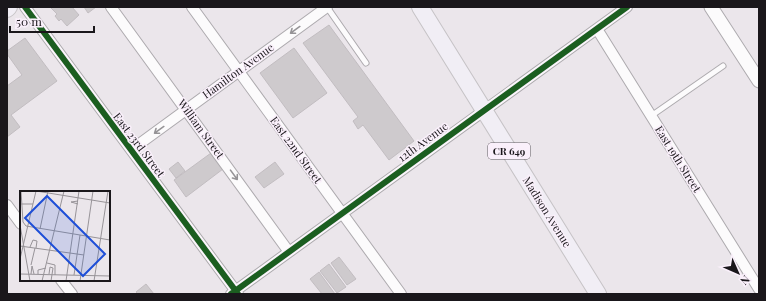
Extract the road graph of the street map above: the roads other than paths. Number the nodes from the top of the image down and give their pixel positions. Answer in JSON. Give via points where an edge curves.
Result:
{"nodes":[{"id":1,"x":25,"y":7,"type":"edge"},
{"id":2,"x":111,"y":7,"type":"edge"},
{"id":3,"x":192,"y":7,"type":"edge"},
{"id":4,"x":327,"y":7,"type":"edge"},
{"id":5,"x":420,"y":7,"type":"edge"},
{"id":6,"x":627,"y":7,"type":"edge"},
{"id":7,"x":711,"y":7,"type":"edge"},
{"id":8,"x":597,"y":29,"type":"junction"},
{"id":9,"x":366,"y":63,"type":"dead end"},
{"id":10,"x":723,"y":66,"type":"dead end"},
{"id":11,"x":239,"y":71,"type":"junction"},
{"id":12,"x":759,"y":81,"type":"edge"},
{"id":13,"x":186,"y":109,"type":"junction"},
{"id":14,"x":484,"y":110,"type":"junction"},
{"id":15,"x":651,"y":116,"type":"junction"},
{"id":16,"x":131,"y":150,"type":"junction"},
{"id":17,"x":7,"y":205,"type":"edge"},
{"id":18,"x":342,"y":214,"type":"junction"},
{"id":19,"x":20,"y":223,"type":"edge"},
{"id":20,"x":289,"y":252,"type":"junction"},
{"id":21,"x":63,"y":281,"type":"edge"},
{"id":22,"x":759,"y":289,"type":"edge"},
{"id":23,"x":235,"y":293,"type":"edge"},
{"id":24,"x":72,"y":294,"type":"edge"},
{"id":25,"x":401,"y":294,"type":"edge"},
{"id":26,"x":598,"y":294,"type":"edge"}],
"edges":[{"from":1,"to":16,"type":"street","name":"East 23rd Street"},
{"from":2,"to":13,"type":"street","name":"William Street"},
{"from":3,"to":11,"type":"street","name":"East 22nd Street"},
{"from":4,"to":9,"type":"lane"},
{"from":4,"to":11,"type":"street","name":"Hamilton Avenue","one_way":true},
{"from":5,"to":14,"type":"main road","name":"Madison Avenue","number":"CR 649"},
{"from":6,"to":8,"type":"street","name":"12th Avenue"},
{"from":7,"to":12,"type":"street"},
{"from":8,"to":14,"type":"street","name":"12th Avenue"},
{"from":8,"to":15,"type":"street","name":"East 19th Street"},
{"from":10,"to":15,"type":"lane"},
{"from":11,"to":13,"type":"street","name":"Hamilton Avenue"},
{"from":11,"to":18,"type":"street","name":"East 22nd Street"},
{"from":13,"to":16,"type":"street","name":"Hamilton Avenue","one_way":true},
{"from":13,"to":20,"type":"street","name":"William Street","one_way":true},
{"from":14,"to":18,"type":"street","name":"12th Avenue"},
{"from":14,"to":26,"type":"main road","name":"Madison Avenue","number":"CR 649"},
{"from":15,"to":22,"type":"street","name":"East 19th Street"},
{"from":16,"to":23,"type":"street","name":"East 23rd Street"},
{"from":17,"to":19,"type":"street"},
{"from":18,"to":20,"type":"street","name":"12th Avenue"},
{"from":18,"to":25,"type":"street","name":"East 22nd Street"},
{"from":20,"to":23,"type":"street","name":"12th Avenue"},
{"from":21,"to":24,"type":"street"}]}
